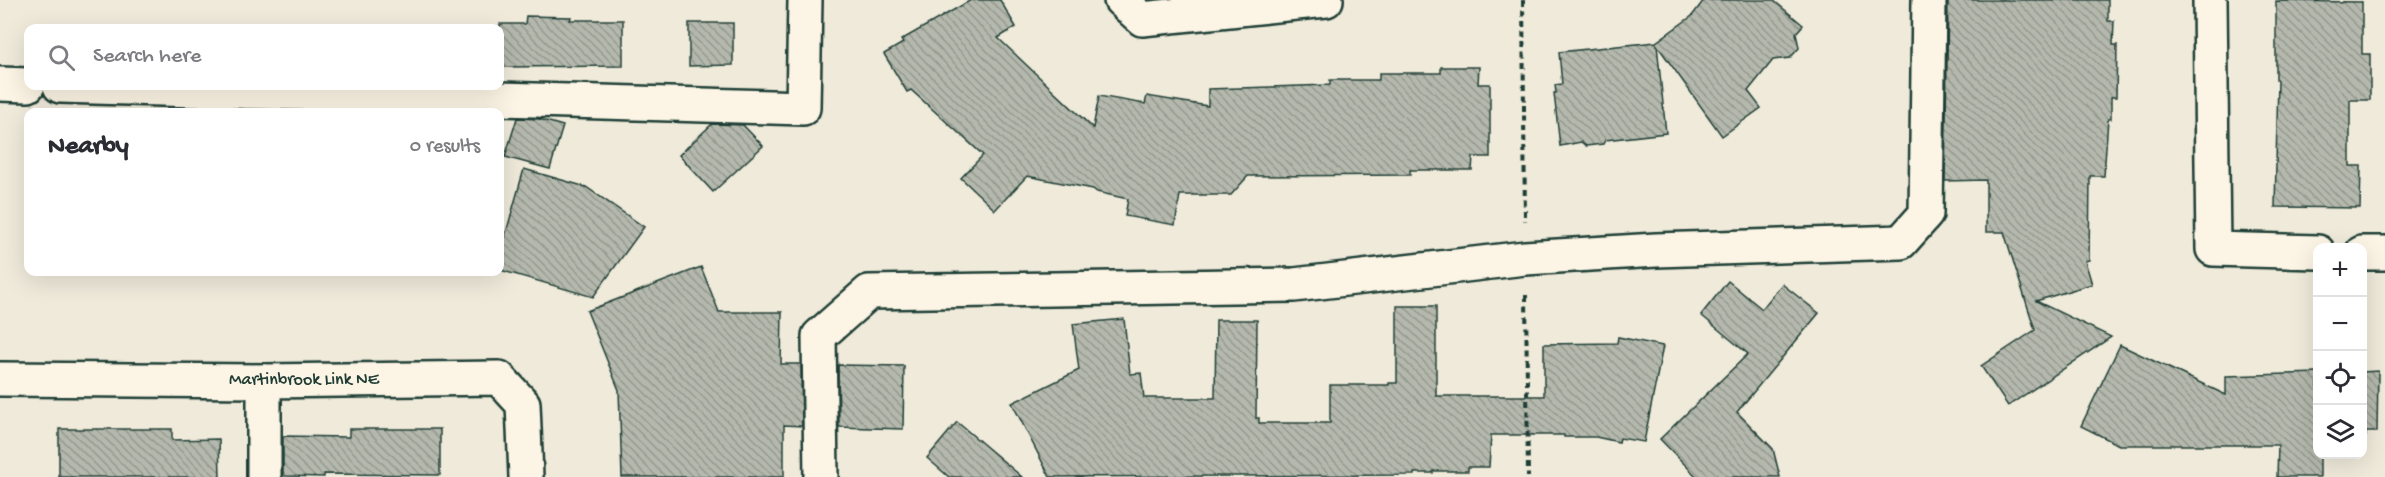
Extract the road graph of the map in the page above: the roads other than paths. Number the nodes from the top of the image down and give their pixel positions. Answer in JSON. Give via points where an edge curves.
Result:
{"nodes":[{"id":1,"x":805,"y":0,"type":"edge"},
{"id":2,"x":1121,"y":0,"type":"edge"},
{"id":3,"x":1326,"y":0,"type":"edge"},
{"id":4,"x":1929,"y":0,"type":"edge"},
{"id":5,"x":2210,"y":0,"type":"edge"},
{"id":6,"x":0,"y":84,"type":"edge"},
{"id":7,"x":24,"y":85,"type":"edge"},
{"id":8,"x":195,"y":90,"type":"edge"},
{"id":9,"x":2313,"y":252,"type":"edge"},
{"id":10,"x":2367,"y":253,"type":"edge"},
{"id":11,"x":2385,"y":253,"type":"edge"},
{"id":12,"x":0,"y":379,"type":"edge"},
{"id":13,"x":264,"y":381,"type":"junction"},
{"id":14,"x":264,"y":477,"type":"edge"},
{"id":15,"x":526,"y":477,"type":"edge"},
{"id":16,"x":821,"y":477,"type":"edge"}],
"edges":[{"from":1,"to":8,"type":"street","via":[[803,108]]},
{"from":2,"to":3,"type":"street","via":[[1142,19]]},
{"from":4,"to":16,"type":"street","via":[[1926,214],[1901,242],[1525,258],[1294,285],[869,292],[819,336]]},
{"from":5,"to":9,"type":"street","via":[[2212,249]]},
{"from":6,"to":7,"type":"street"},
{"from":10,"to":11,"type":"street"},
{"from":12,"to":13,"type":"street","name":"Martinbrook Link NE"},
{"from":13,"to":14,"type":"street"},
{"from":13,"to":15,"type":"street","name":"Martinbrook Link NE","via":[[499,378],[523,404]]}]}
